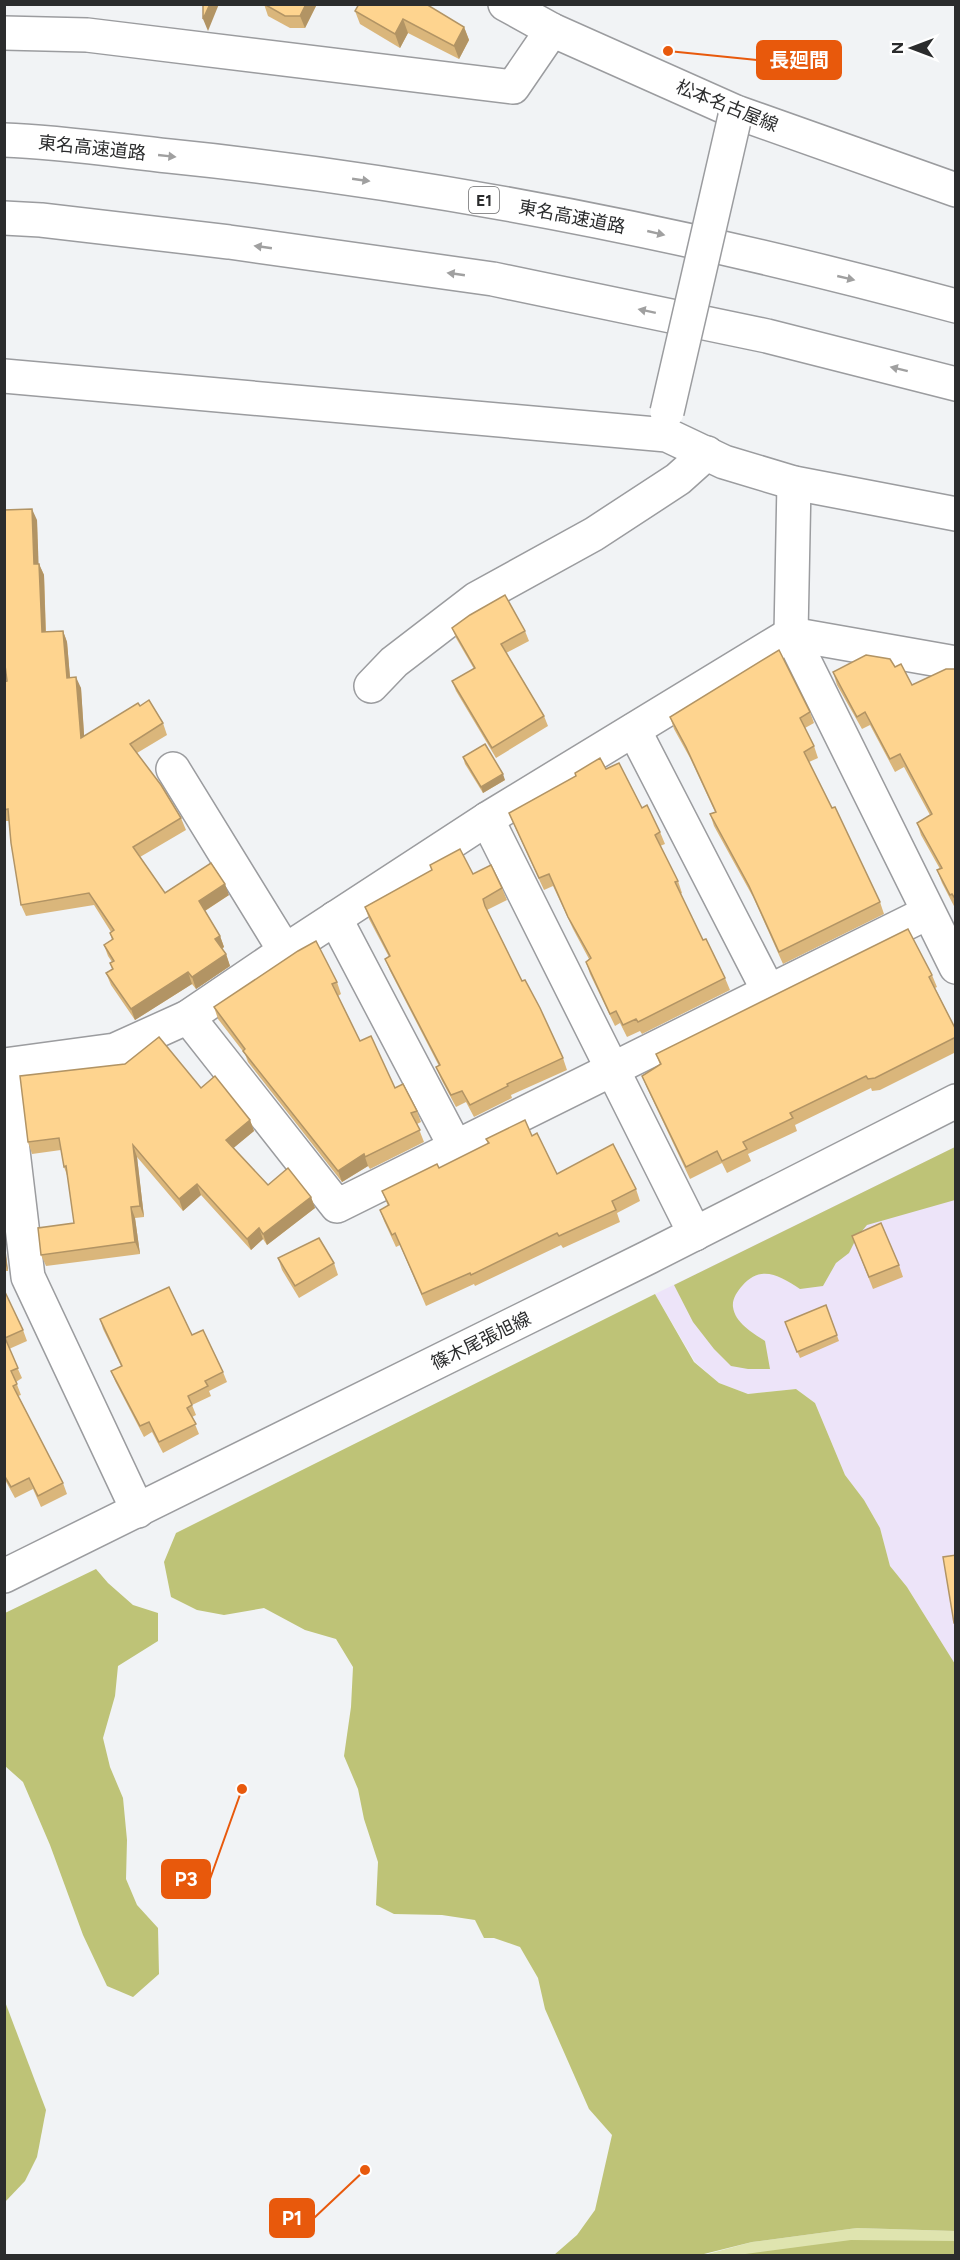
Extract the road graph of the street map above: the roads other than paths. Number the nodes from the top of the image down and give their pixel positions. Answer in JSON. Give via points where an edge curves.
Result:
{"nodes":[{"id":1,"x":506,"y":4,"type":"edge"},
{"id":2,"x":552,"y":30,"type":"junction"},
{"id":3,"x":4,"y":33,"type":"edge"},
{"id":4,"x":736,"y":112,"type":"junction"},
{"id":5,"x":4,"y":140,"type":"edge"},
{"id":6,"x":956,"y":190,"type":"edge"},
{"id":7,"x":4,"y":218,"type":"edge"},
{"id":8,"x":956,"y":306,"type":"edge"},
{"id":9,"x":4,"y":376,"type":"edge"},
{"id":10,"x":956,"y":384,"type":"edge"},
{"id":11,"x":667,"y":423,"type":"junction"},
{"id":12,"x":716,"y":457,"type":"junction"},
{"id":13,"x":794,"y":483,"type":"junction"},
{"id":14,"x":956,"y":514,"type":"edge"},
{"id":15,"x":791,"y":634,"type":"junction"},
{"id":16,"x":956,"y":663,"type":"edge"},
{"id":17,"x":371,"y":686,"type":"dead end"},
{"id":18,"x":634,"y":730,"type":"junction"},
{"id":19,"x":173,"y":769,"type":"dead end"},
{"id":20,"x":487,"y":819,"type":"junction"},
{"id":21,"x":927,"y":913,"type":"junction"},
{"id":22,"x":335,"y":918,"type":"junction"},
{"id":23,"x":285,"y":951,"type":"junction"},
{"id":24,"x":956,"y":967,"type":"edge"},
{"id":25,"x":768,"y":992,"type":"junction"},
{"id":26,"x":188,"y":1017,"type":"junction"},
{"id":27,"x":4,"y":1065,"type":"edge"},
{"id":28,"x":613,"y":1070,"type":"junction"},
{"id":29,"x":4,"y":1075,"type":"edge"},
{"id":30,"x":956,"y":1101,"type":"edge"},
{"id":31,"x":456,"y":1148,"type":"junction"},
{"id":32,"x":695,"y":1234,"type":"junction"},
{"id":33,"x":16,"y":1282,"type":"edge"},
{"id":34,"x":138,"y":1511,"type":"junction"},
{"id":35,"x":4,"y":1576,"type":"edge"}],
"edges":[{"from":1,"to":2,"type":"main road","name":"松本名古屋線"},
{"from":2,"to":3,"type":"main road","via":[[513,87],[87,35]]},
{"from":2,"to":4,"type":"main road","name":"松本名古屋線"},
{"from":4,"to":6,"type":"main road","name":"松本名古屋線"},
{"from":4,"to":11,"type":"main road","bridge":true},
{"from":5,"to":8,"type":"main road","name":"東名高速道路","number":"E1","one_way":true,"via":[[267,166],[422,189],[626,226]]},
{"from":10,"to":7,"type":"main road","one_way":true,"via":[[767,336],[493,279],[229,242]]},
{"from":9,"to":11,"type":"main road"},
{"from":11,"to":12,"type":"main road"},
{"from":12,"to":13,"type":"main road"},
{"from":12,"to":17,"type":"main road","via":[[594,534],[476,599],[394,662]]},
{"from":13,"to":14,"type":"main road"},
{"from":13,"to":15,"type":"main road"},
{"from":15,"to":16,"type":"main road"},
{"from":15,"to":18,"type":"main road"},
{"from":15,"to":21,"type":"main road"},
{"from":18,"to":20,"type":"main road"},
{"from":18,"to":25,"type":"main road"},
{"from":19,"to":23,"type":"main road"},
{"from":20,"to":22,"type":"main road"},
{"from":20,"to":28,"type":"main road"},
{"from":21,"to":24,"type":"main road"},
{"from":21,"to":25,"type":"main road"},
{"from":22,"to":23,"type":"main road"},
{"from":22,"to":31,"type":"main road"},
{"from":23,"to":26,"type":"main road"},
{"from":25,"to":28,"type":"main road"},
{"from":26,"to":27,"type":"main road","via":[[116,1050]]},
{"from":26,"to":31,"type":"main road","via":[[338,1206]]},
{"from":28,"to":31,"type":"main road"},
{"from":28,"to":32,"type":"main road"},
{"from":29,"to":33,"type":"main road"},
{"from":30,"to":32,"type":"main road","name":"篠木尾張旭線"},
{"from":32,"to":34,"type":"main road","name":"篠木尾張旭線"},
{"from":33,"to":34,"type":"main road"},
{"from":34,"to":35,"type":"main road","name":"篠木尾張旭線"}]}
